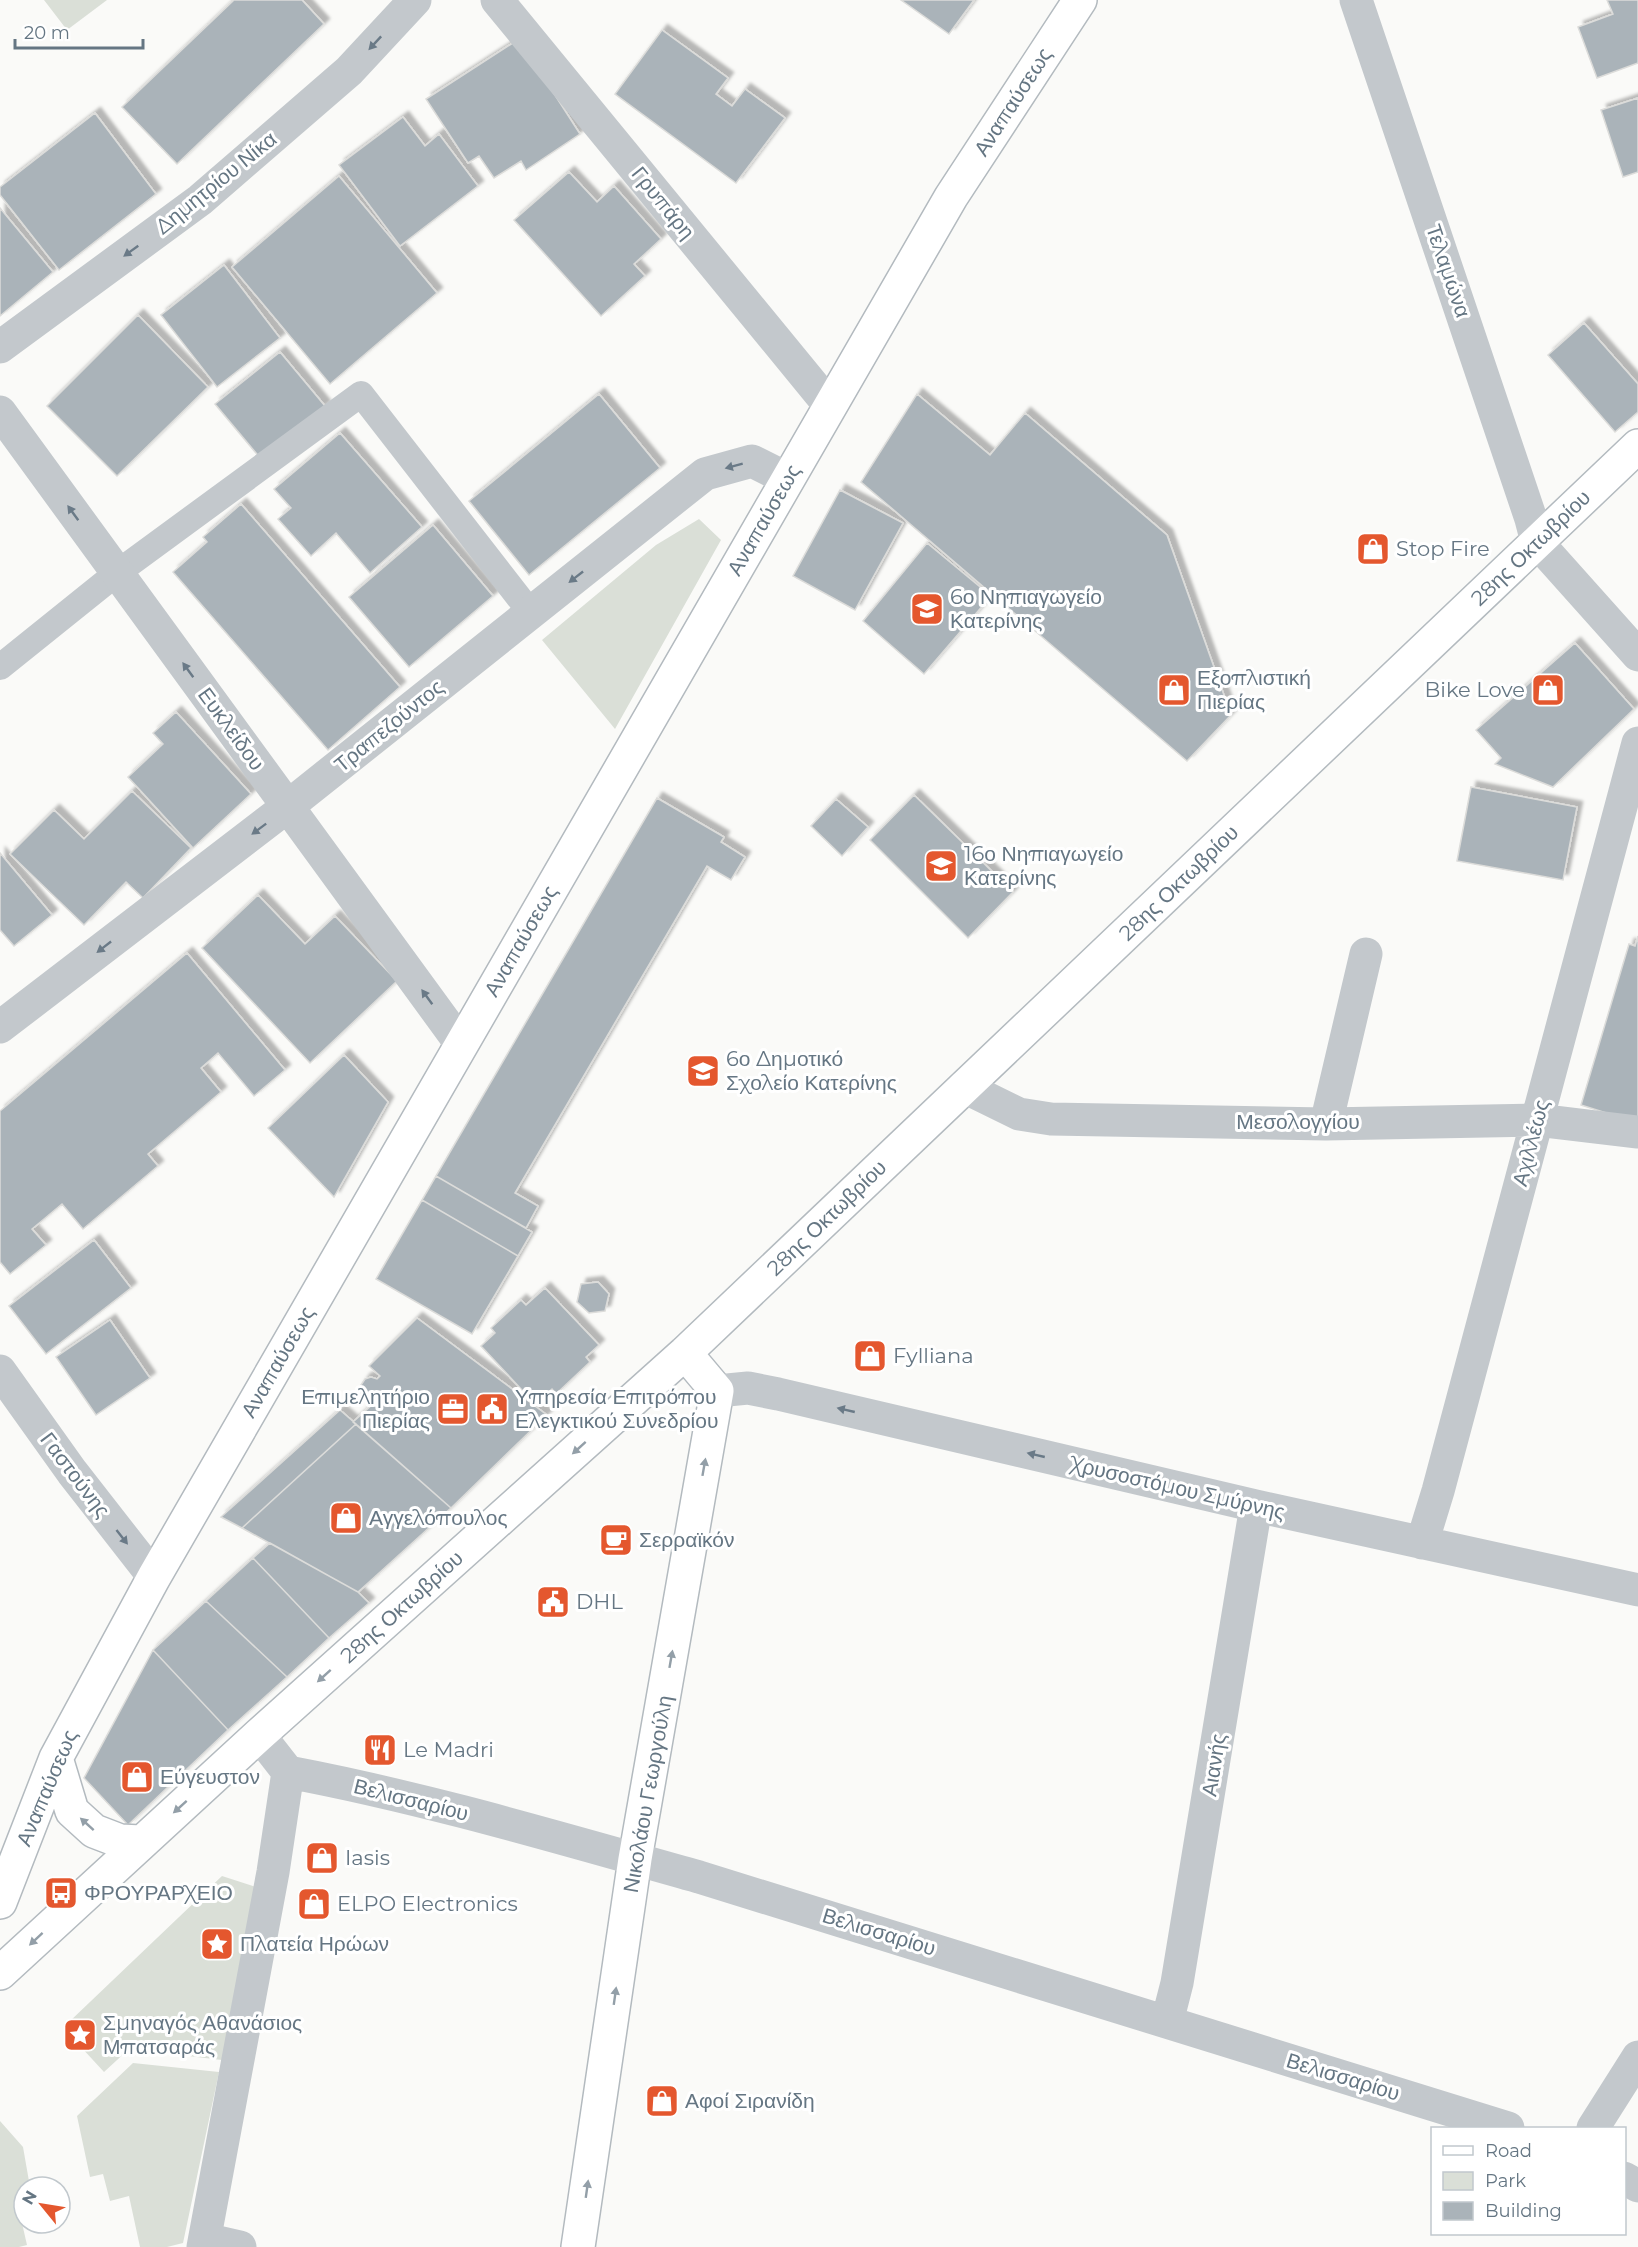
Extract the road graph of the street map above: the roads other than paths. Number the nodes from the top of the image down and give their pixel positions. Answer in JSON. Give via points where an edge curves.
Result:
{"nodes":[{"id":1,"x":415,"y":0,"type":"edge"},
{"id":2,"x":496,"y":0,"type":"edge"},
{"id":3,"x":1080,"y":0,"type":"edge"},
{"id":4,"x":1356,"y":0,"type":"edge"},
{"id":5,"x":0,"y":347,"type":"edge"},
{"id":6,"x":830,"y":406,"type":"junction"},
{"id":7,"x":0,"y":412,"type":"edge"},
{"id":8,"x":1638,"y":446,"type":"edge"},
{"id":9,"x":788,"y":479,"type":"junction"},
{"id":10,"x":1537,"y":542,"type":"junction"},
{"id":11,"x":117,"y":573,"type":"junction"},
{"id":12,"x":531,"y":613,"type":"junction"},
{"id":13,"x":1638,"y":655,"type":"edge"},
{"id":14,"x":0,"y":667,"type":"edge"},
{"id":15,"x":1638,"y":743,"type":"edge"},
{"id":16,"x":287,"y":807,"type":"junction"},
{"id":17,"x":1366,"y":954,"type":"dead end"},
{"id":18,"x":0,"y":1027,"type":"edge"},
{"id":19,"x":461,"y":1044,"type":"junction"},
{"id":20,"x":964,"y":1087,"type":"junction"},
{"id":21,"x":1537,"y":1120,"type":"junction"},
{"id":22,"x":1326,"y":1124,"type":"junction"},
{"id":23,"x":1638,"y":1132,"type":"edge"},
{"id":24,"x":685,"y":1353,"type":"junction"},
{"id":25,"x":0,"y":1371,"type":"edge"},
{"id":26,"x":717,"y":1391,"type":"junction"},
{"id":27,"x":1256,"y":1506,"type":"junction"},
{"id":28,"x":1422,"y":1543,"type":"junction"},
{"id":29,"x":154,"y":1577,"type":"junction"},
{"id":30,"x":1638,"y":1590,"type":"edge"},
{"id":31,"x":259,"y":1735,"type":"junction"},
{"id":32,"x":56,"y":1758,"type":"junction"},
{"id":33,"x":288,"y":1772,"type":"junction"},
{"id":34,"x":141,"y":1842,"type":"junction"},
{"id":35,"x":636,"y":1859,"type":"junction"},
{"id":36,"x":0,"y":1902,"type":"edge"},
{"id":37,"x":0,"y":1973,"type":"edge"},
{"id":38,"x":1167,"y":2022,"type":"junction"},
{"id":39,"x":1638,"y":2057,"type":"edge"},
{"id":40,"x":1505,"y":2127,"type":"edge"},
{"id":41,"x":1594,"y":2127,"type":"edge"},
{"id":42,"x":204,"y":2243,"type":"edge"},
{"id":43,"x":240,"y":2247,"type":"edge"},
{"id":44,"x":578,"y":2247,"type":"edge"}],
"edges":[{"from":1,"to":5,"type":"street","name":"Δημητρίου Νίκα","one_way":true,"via":[[349,71],[200,200]]},
{"from":2,"to":6,"type":"street","name":"Γρυπάρη"},
{"from":3,"to":6,"type":"main road","name":"Αναπαύσεως","via":[[951,197]]},
{"from":4,"to":10,"type":"street","name":"Τελαμώνα"},
{"from":6,"to":9,"type":"main road","name":"Αναπαύσεως"},
{"from":11,"to":7,"type":"street","name":"Ευκλείδου","one_way":true},
{"from":8,"to":10,"type":"main road","name":"28ης Οκτωβρίου"},
{"from":9,"to":12,"type":"street","name":"Τραπεζούντος","one_way":true,"via":[[752,461],[705,474]]},
{"from":9,"to":19,"type":"main road","name":"Αναπαύσεως"},
{"from":10,"to":13,"type":"street"},
{"from":10,"to":20,"type":"main road","name":"28ης Οκτωβρίου"},
{"from":11,"to":12,"type":"lane","via":[[361,394]]},
{"from":11,"to":14,"type":"lane"},
{"from":16,"to":11,"type":"street","name":"Ευκλείδου","one_way":true},
{"from":12,"to":16,"type":"street","name":"Τραπεζούντος"},
{"from":15,"to":21,"type":"street","name":"Αχιλλέως"},
{"from":16,"to":18,"type":"street","name":"Τραπεζούντος","one_way":true},
{"from":19,"to":16,"type":"street","name":"Ευκλείδου","one_way":true},
{"from":17,"to":22,"type":"street"},
{"from":19,"to":29,"type":"main road","name":"Αναπαύσεως"},
{"from":20,"to":22,"type":"street","name":"Μεσολογγίου","via":[[1019,1114],[1051,1119]]},
{"from":20,"to":24,"type":"main road","name":"28ης Οκτωβρίου"},
{"from":21,"to":22,"type":"street","name":"Μεσολογγίου"},
{"from":21,"to":23,"type":"street","name":"Μεσολογγίου"},
{"from":21,"to":28,"type":"street","name":"Αχιλλέως"},
{"from":24,"to":26,"type":"main road"},
{"from":24,"to":31,"type":"main road","name":"28ης Οκτωβρίου","one_way":true},
{"from":25,"to":29,"type":"street","name":"Γαστούνης","one_way":true},
{"from":27,"to":26,"type":"street","name":"Χρυσοστόμου Σμύρνης","one_way":true,"via":[[778,1394],[748,1388]]},
{"from":35,"to":26,"type":"main road","name":"Νικολάου Γεωργούλη","one_way":true},
{"from":27,"to":28,"type":"street","name":"Χρυσοστόμου Σμύρνης"},
{"from":27,"to":38,"type":"street","name":"Αιανής","via":[[1177,1983]]},
{"from":28,"to":30,"type":"street","name":"Χρυσοστόμου Σμύρνης"},
{"from":29,"to":32,"type":"main road","name":"Αναπαύσεως"},
{"from":31,"to":33,"type":"street"},
{"from":31,"to":34,"type":"main road","name":"28ης Οκτωβρίου","one_way":true},
{"from":34,"to":32,"type":"main road","one_way":true,"via":[[120,1841],[94,1831],[72,1811]]},
{"from":32,"to":36,"type":"main road","name":"Αναπαύσεως"},
{"from":33,"to":35,"type":"street","name":"Βελισσαρίου"},
{"from":33,"to":42,"type":"street"},
{"from":34,"to":37,"type":"main road","name":"28ης Οκτωβρίου","one_way":true},
{"from":35,"to":38,"type":"street","name":"Βελισσαρίου"},
{"from":44,"to":35,"type":"main road","name":"Νικολάου Γεωργούλη","one_way":true},
{"from":38,"to":40,"type":"street","name":"Βελισσαρίου"},
{"from":39,"to":41,"type":"street"},
{"from":42,"to":43,"type":"street"}]}
